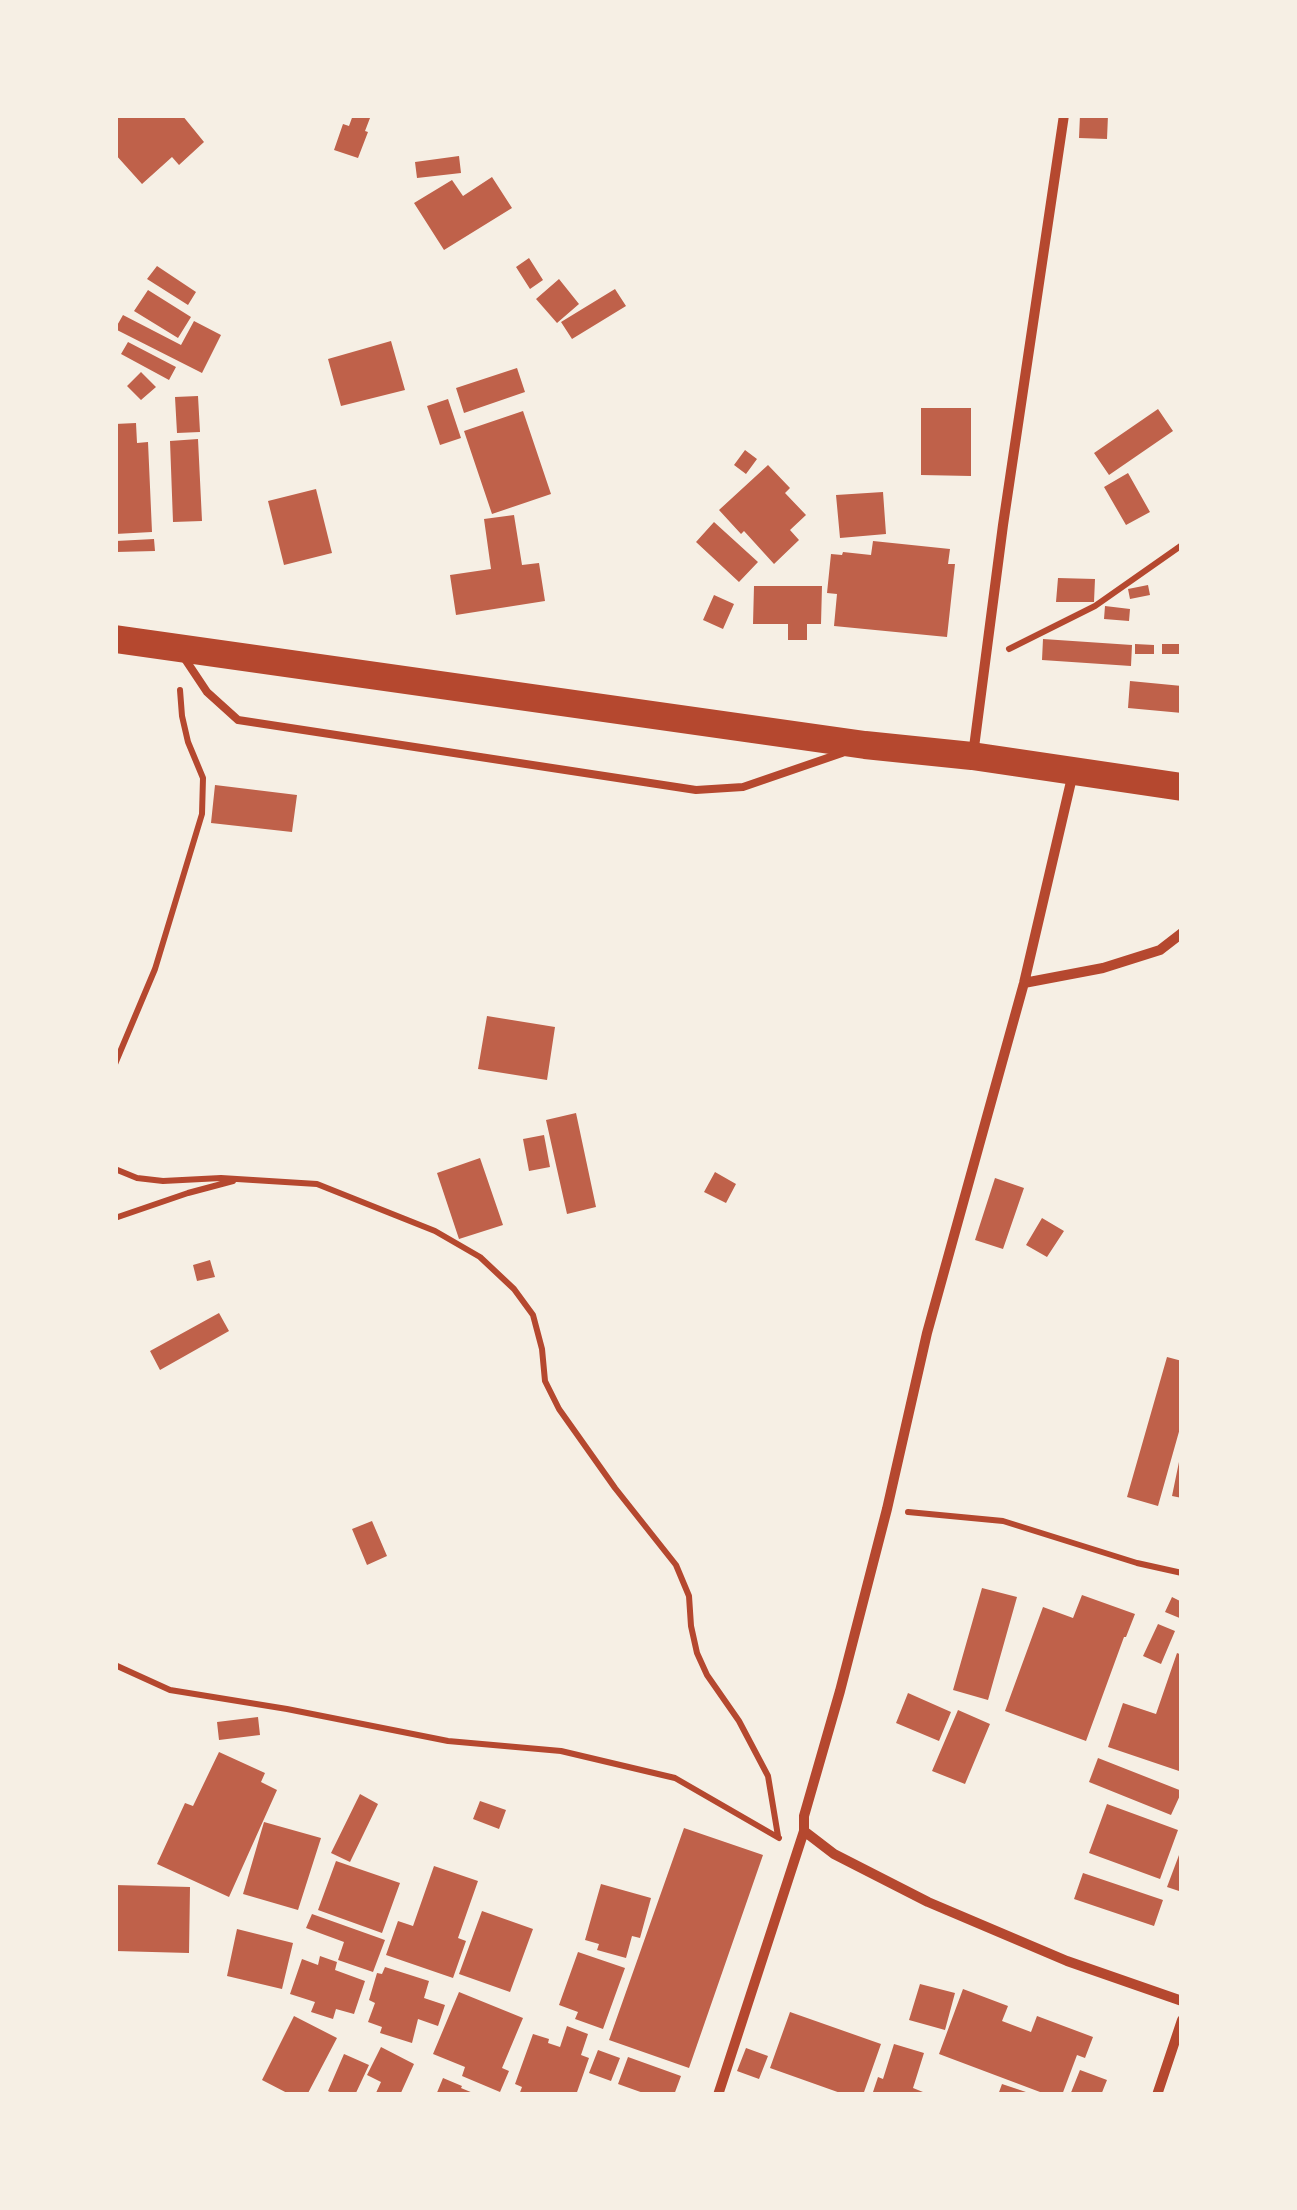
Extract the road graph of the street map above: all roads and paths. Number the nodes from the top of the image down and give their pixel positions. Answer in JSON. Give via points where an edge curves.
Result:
{"nodes":[{"id":1,"x":1064,"y":115,"type":"edge"},
{"id":2,"x":1182,"y":545,"type":"edge"},
{"id":3,"x":115,"y":639,"type":"edge"},
{"id":4,"x":183,"y":656,"type":"junction"},
{"id":5,"x":985,"y":659,"type":"junction"},
{"id":6,"x":865,"y":744,"type":"junction"},
{"id":7,"x":972,"y":756,"type":"junction"},
{"id":8,"x":1074,"y":770,"type":"junction"},
{"id":9,"x":1182,"y":787,"type":"edge"},
{"id":10,"x":1182,"y":932,"type":"edge"},
{"id":11,"x":1024,"y":982,"type":"junction"},
{"id":12,"x":115,"y":1064,"type":"edge"},
{"id":13,"x":115,"y":1170,"type":"edge"},
{"id":14,"x":242,"y":1178,"type":"junction"},
{"id":15,"x":115,"y":1218,"type":"edge"},
{"id":16,"x":887,"y":1509,"type":"junction"},
{"id":17,"x":1182,"y":1573,"type":"edge"},
{"id":18,"x":115,"y":1665,"type":"edge"},
{"id":19,"x":804,"y":1831,"type":"junction"},
{"id":20,"x":778,"y":1838,"type":"junction"},
{"id":21,"x":798,"y":1848,"type":"junction"},
{"id":22,"x":1182,"y":2001,"type":"edge"},
{"id":23,"x":1182,"y":2020,"type":"edge"},
{"id":24,"x":718,"y":2095,"type":"edge"},
{"id":25,"x":1157,"y":2095,"type":"edge"}],
"edges":[{"from":1,"to":5,"type":"street"},
{"from":2,"to":5,"type":"path","via":[[1095,606]]},
{"from":3,"to":4,"type":"highway"},
{"from":4,"to":6,"type":"highway"},
{"from":4,"to":6,"type":"lane","via":[[207,692],[238,720],[696,790],[743,787]]},
{"from":4,"to":12,"type":"path","via":[[179,694],[203,778],[202,814],[155,969]]},
{"from":5,"to":7,"type":"street"},
{"from":6,"to":7,"type":"highway"},
{"from":7,"to":8,"type":"highway"},
{"from":8,"to":9,"type":"highway"},
{"from":8,"to":11,"type":"street"},
{"from":10,"to":11,"type":"street","via":[[1160,950]]},
{"from":11,"to":16,"type":"street"},
{"from":13,"to":14,"type":"path","via":[[162,1181]]},
{"from":14,"to":15,"type":"path"},
{"from":14,"to":20,"type":"path","via":[[317,1184],[397,1215],[480,1257],[514,1289],[533,1315],[544,1381],[676,1566],[702,1664],[768,1776]]},
{"from":16,"to":17,"type":"path","via":[[1003,1521]]},
{"from":16,"to":19,"type":"street"},
{"from":18,"to":20,"type":"path","via":[[170,1690],[448,1741],[561,1751],[675,1778]]},
{"from":19,"to":21,"type":"street"},
{"from":19,"to":22,"type":"street","via":[[834,1854],[928,1902]]},
{"from":20,"to":21,"type":"path"},
{"from":21,"to":24,"type":"street"},
{"from":23,"to":25,"type":"street"}]}
